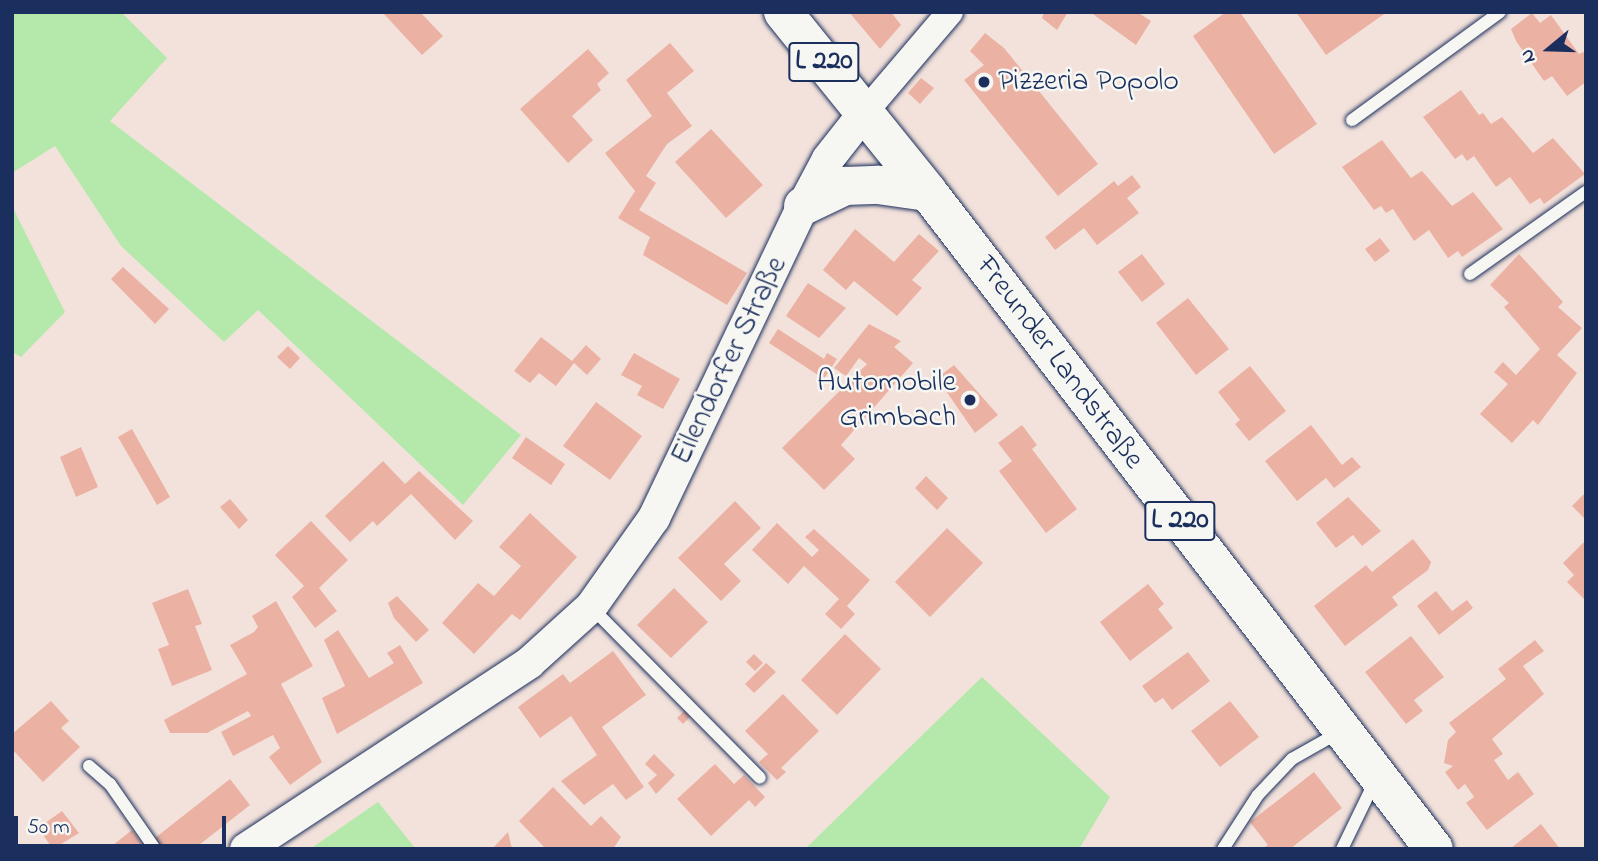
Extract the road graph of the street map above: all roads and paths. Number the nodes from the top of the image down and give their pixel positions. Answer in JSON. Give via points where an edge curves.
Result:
{"nodes":[{"id":1,"x":783,"y":12,"type":"edge"},
{"id":2,"x":950,"y":12,"type":"edge"},
{"id":3,"x":1500,"y":12,"type":"edge"},
{"id":4,"x":866,"y":113,"type":"junction"},
{"id":5,"x":1352,"y":120,"type":"dead end"},
{"id":6,"x":928,"y":192,"type":"junction"},
{"id":7,"x":1586,"y":192,"type":"edge"},
{"id":8,"x":803,"y":206,"type":"junction"},
{"id":9,"x":1470,"y":274,"type":"dead end"},
{"id":10,"x":591,"y":607,"type":"junction"},
{"id":11,"x":1341,"y":731,"type":"junction"},
{"id":12,"x":89,"y":766,"type":"dead end"},
{"id":13,"x":1377,"y":777,"type":"junction"},
{"id":14,"x":760,"y":778,"type":"dead end"},
{"id":15,"x":248,"y":848,"type":"edge"},
{"id":16,"x":155,"y":849,"type":"edge"},
{"id":17,"x":1223,"y":849,"type":"edge"},
{"id":18,"x":1342,"y":849,"type":"edge"},
{"id":19,"x":1434,"y":849,"type":"edge"}],
"edges":[{"from":1,"to":4,"type":"main road","name":"Freunder Landstraße","number":"L 220"},
{"from":2,"to":4,"type":"street"},
{"from":3,"to":5,"type":"lane"},
{"from":4,"to":6,"type":"main road","name":"Freunder Landstraße","number":"L 220"},
{"from":4,"to":8,"type":"street","name":"Eilendorfer Straße","via":[[828,159]]},
{"from":6,"to":8,"type":"main road","via":[[879,184],[845,186]]},
{"from":6,"to":11,"type":"main road","name":"Freunder Landstraße","number":"L 220"},
{"from":7,"to":9,"type":"lane"},
{"from":8,"to":10,"type":"street","name":"Eilendorfer Straße","via":[[654,518]]},
{"from":10,"to":14,"type":"lane"},
{"from":10,"to":15,"type":"street","name":"Eilendorfer Straße","via":[[529,663]]},
{"from":11,"to":13,"type":"main road","name":"Freunder Landstraße","number":"L 220"},
{"from":11,"to":17,"type":"lane","via":[[1292,759],[1258,795]]},
{"from":12,"to":16,"type":"lane","via":[[110,784]]},
{"from":13,"to":18,"type":"lane"},
{"from":13,"to":19,"type":"main road","name":"Freunder Landstraße","number":"L 220"}]}
